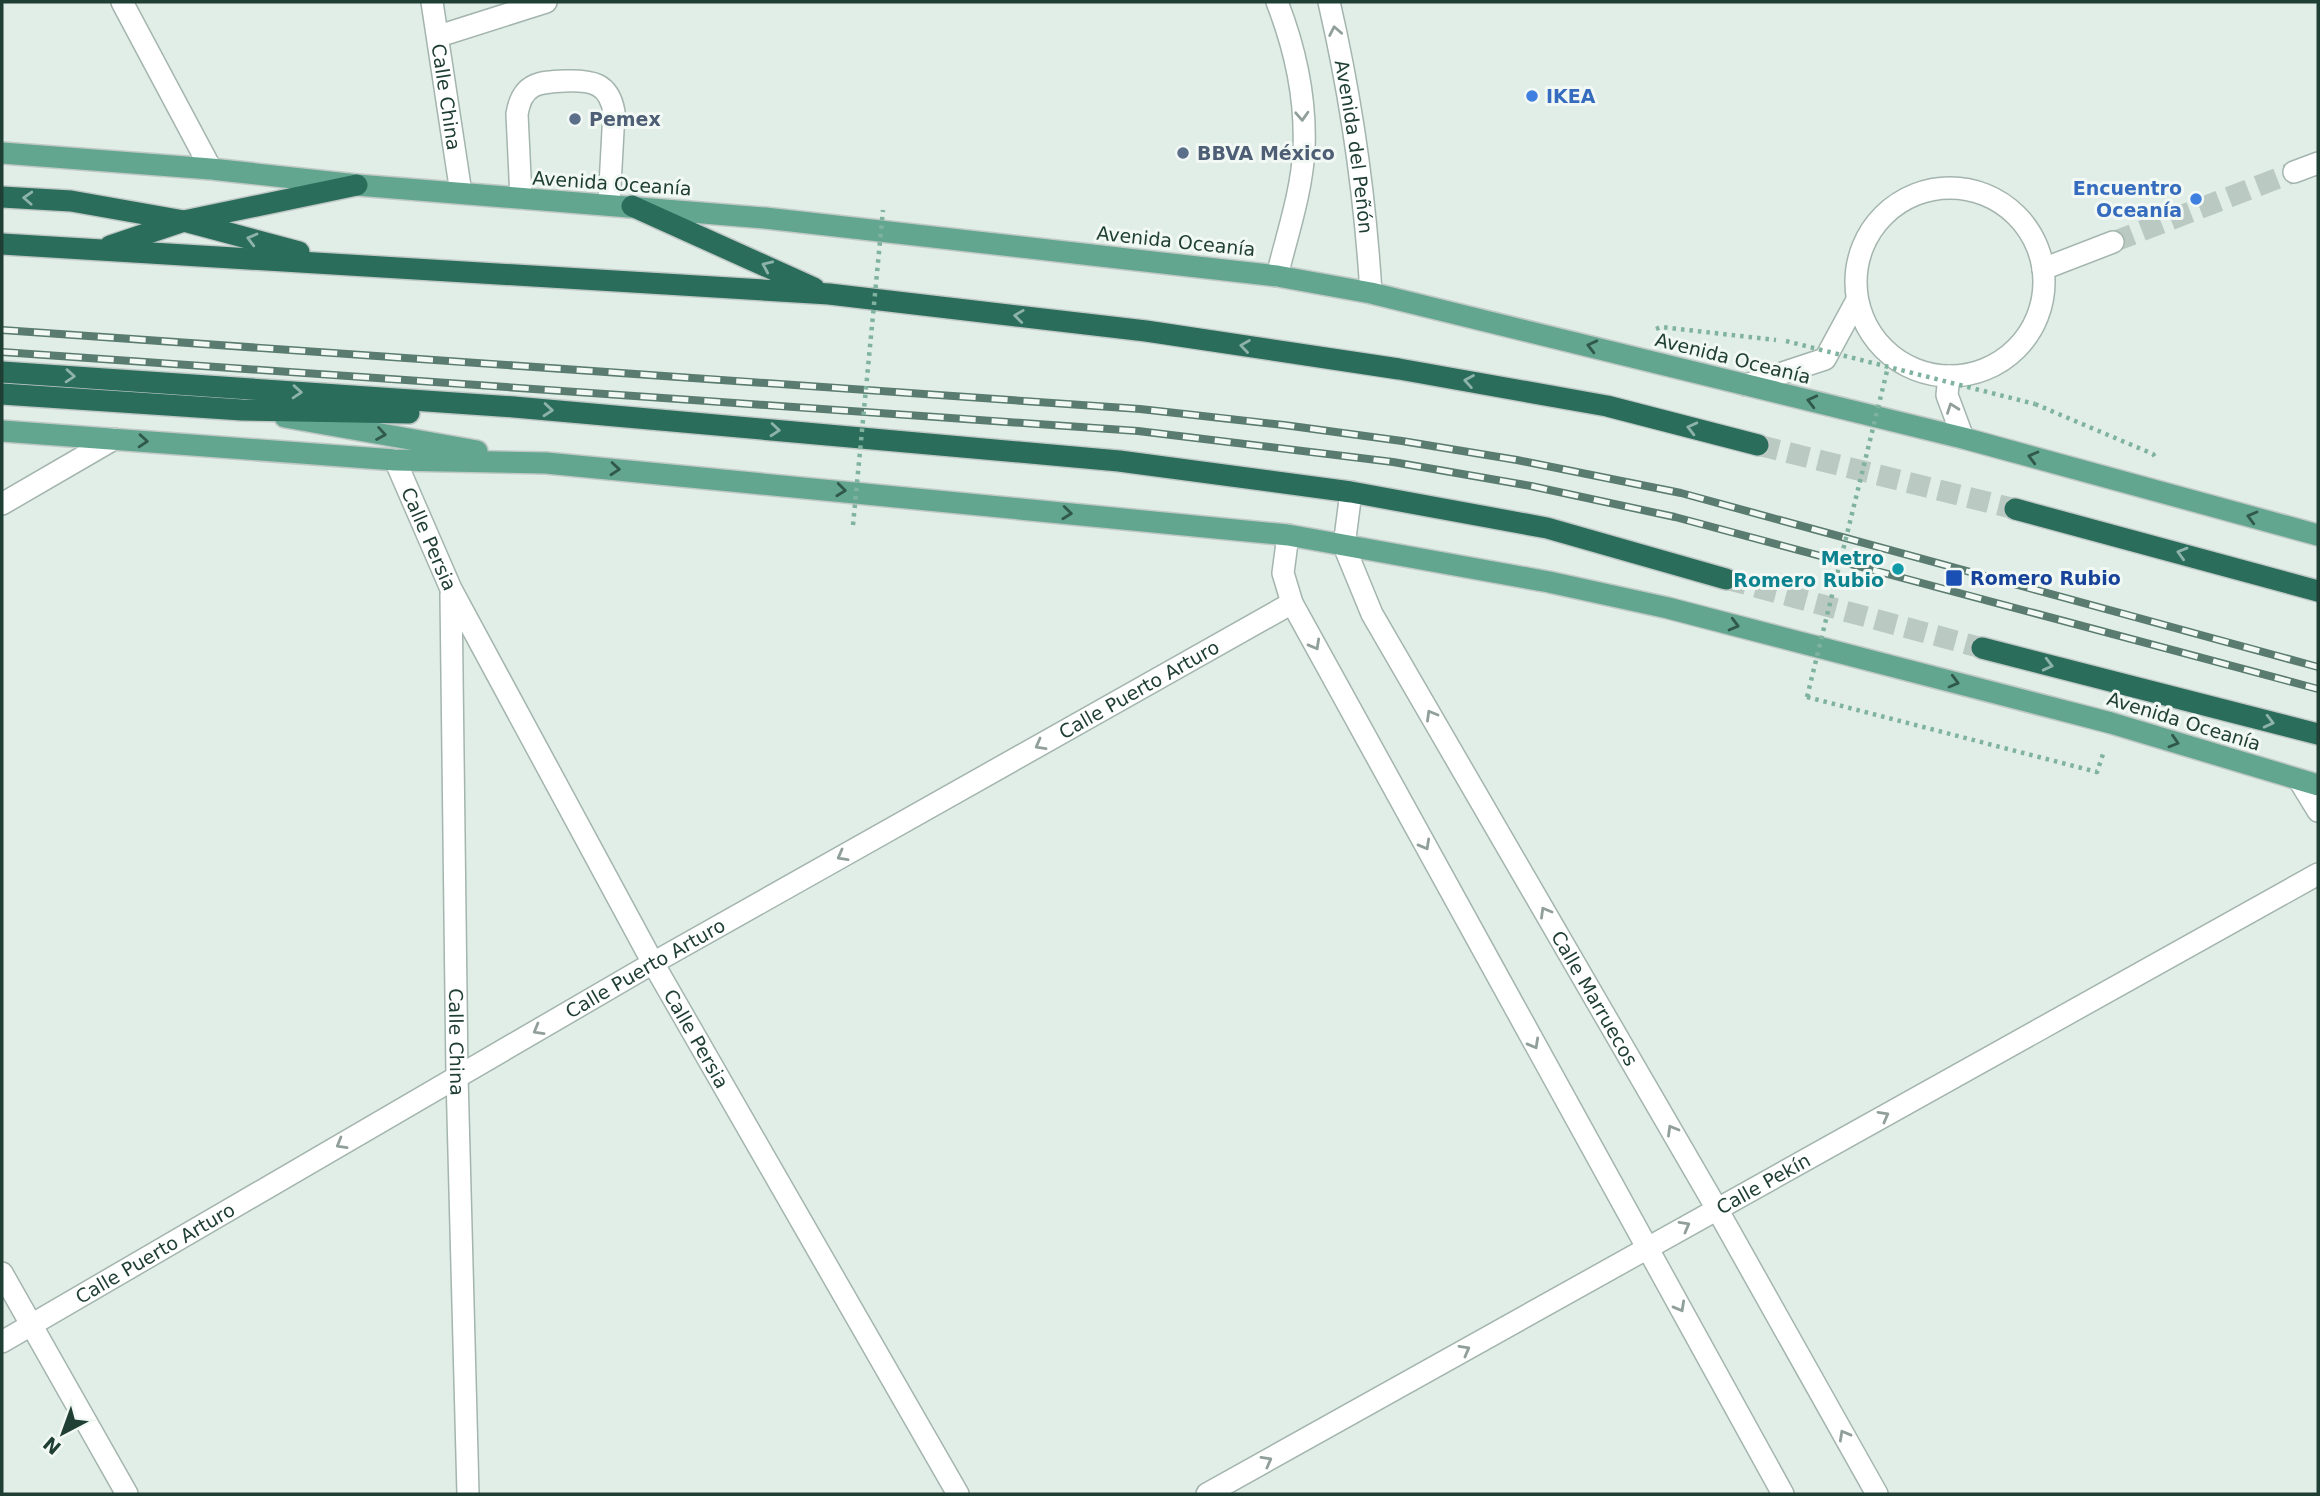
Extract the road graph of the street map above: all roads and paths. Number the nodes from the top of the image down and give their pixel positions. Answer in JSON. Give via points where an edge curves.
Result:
{"nodes":[{"id":1,"x":122,"y":2,"type":"edge"},
{"id":2,"x":432,"y":2,"type":"edge"},
{"id":3,"x":546,"y":2,"type":"edge"},
{"id":4,"x":1277,"y":2,"type":"edge"},
{"id":5,"x":1329,"y":2,"type":"edge"},
{"id":6,"x":439,"y":36,"type":"junction"},
{"id":7,"x":2,"y":153,"type":"edge"},
{"id":8,"x":2318,"y":163,"type":"edge"},
{"id":9,"x":211,"y":169,"type":"junction"},
{"id":10,"x":2294,"y":172,"type":"tunnel mouth"},
{"id":11,"x":357,"y":185,"type":"junction"},
{"id":12,"x":461,"y":193,"type":"junction"},
{"id":13,"x":2,"y":197,"type":"edge"},
{"id":14,"x":522,"y":198,"type":"junction"},
{"id":15,"x":609,"y":204,"type":"junction"},
{"id":16,"x":632,"y":206,"type":"junction"},
{"id":17,"x":883,"y":209,"type":"dead end"},
{"id":18,"x":184,"y":221,"type":"junction"},
{"id":19,"x":2113,"y":242,"type":"tunnel mouth"},
{"id":20,"x":2,"y":244,"type":"edge"},
{"id":21,"x":98,"y":250,"type":"junction"},
{"id":22,"x":341,"y":263,"type":"junction"},
{"id":23,"x":2043,"y":268,"type":"junction"},
{"id":24,"x":1278,"y":275,"type":"junction"},
{"id":25,"x":1371,"y":293,"type":"junction"},
{"id":26,"x":829,"y":294,"type":"junction"},
{"id":27,"x":1857,"y":300,"type":"junction"},
{"id":28,"x":1661,"y":327,"type":"dead end"},
{"id":29,"x":1888,"y":367,"type":"junction"},
{"id":30,"x":2,"y":372,"type":"edge"},
{"id":31,"x":1949,"y":376,"type":"junction"},
{"id":32,"x":1746,"y":385,"type":"junction"},
{"id":33,"x":2,"y":394,"type":"edge"},
{"id":34,"x":514,"y":407,"type":"junction"},
{"id":35,"x":242,"y":410,"type":"junction"},
{"id":36,"x":2,"y":431,"type":"edge"},
{"id":37,"x":1963,"y":438,"type":"junction"},
{"id":38,"x":114,"y":439,"type":"junction"},
{"id":39,"x":1758,"y":445,"type":"tunnel mouth"},
{"id":40,"x":2153,"y":454,"type":"dead end"},
{"id":41,"x":395,"y":460,"type":"junction"},
{"id":42,"x":546,"y":463,"type":"junction"},
{"id":43,"x":1351,"y":492,"type":"junction"},
{"id":44,"x":2,"y":504,"type":"edge"},
{"id":45,"x":2015,"y":509,"type":"tunnel mouth"},
{"id":46,"x":853,"y":525,"type":"dead end"},
{"id":47,"x":2318,"y":535,"type":"edge"},
{"id":48,"x":1288,"y":536,"type":"junction"},
{"id":49,"x":1344,"y":546,"type":"junction"},
{"id":50,"x":1726,"y":579,"type":"tunnel mouth"},
{"id":51,"x":451,"y":589,"type":"junction"},
{"id":52,"x":2318,"y":592,"type":"edge"},
{"id":53,"x":1292,"y":603,"type":"junction"},
{"id":54,"x":1982,"y":648,"type":"tunnel mouth"},
{"id":55,"x":2318,"y":734,"type":"edge"},
{"id":56,"x":2078,"y":767,"type":"dead end"},
{"id":57,"x":2309,"y":782,"type":"edge"},
{"id":58,"x":2318,"y":811,"type":"edge"},
{"id":59,"x":2318,"y":874,"type":"edge"},
{"id":60,"x":653,"y":963,"type":"junction"},
{"id":61,"x":457,"y":1076,"type":"junction"},
{"id":62,"x":1717,"y":1209,"type":"junction"},
{"id":63,"x":1647,"y":1248,"type":"junction"},
{"id":64,"x":2,"y":1273,"type":"edge"},
{"id":65,"x":31,"y":1325,"type":"junction"},
{"id":66,"x":2,"y":1342,"type":"edge"},
{"id":67,"x":127,"y":1494,"type":"edge"},
{"id":68,"x":468,"y":1494,"type":"edge"},
{"id":69,"x":958,"y":1494,"type":"edge"},
{"id":70,"x":1208,"y":1494,"type":"edge"},
{"id":71,"x":1783,"y":1494,"type":"edge"},
{"id":72,"x":1877,"y":1494,"type":"edge"}],
"edges":[{"from":1,"to":9,"type":"street"},
{"from":2,"to":6,"type":"street","name":"Calle China"},
{"from":3,"to":6,"type":"street"},
{"from":4,"to":24,"type":"street","one_way":true,"via":[[1301,89],[1304,150]]},
{"from":25,"to":5,"type":"street","name":"Avenida del Peñón","one_way":true,"via":[[1365,204]]},
{"from":6,"to":12,"type":"street","name":"Calle China"},
{"from":7,"to":9,"type":"main road","name":"Avenida Oceanía"},
{"from":8,"to":10,"type":"street"},
{"from":9,"to":11,"type":"main road","name":"Avenida Oceanía"},
{"from":11,"to":12,"type":"main road","name":"Avenida Oceanía"},
{"from":11,"to":18,"type":"highway"},
{"from":12,"to":14,"type":"main road","name":"Avenida Oceanía"},
{"from":18,"to":13,"type":"highway","one_way":true,"via":[[71,201]]},
{"from":14,"to":15,"type":"main road","name":"Avenida Oceanía"},
{"from":14,"to":15,"type":"street","via":[[519,102],[535,84],[583,81],[605,90],[612,100]]},
{"from":15,"to":16,"type":"main road","name":"Avenida Oceanía"},
{"from":16,"to":24,"type":"main road","name":"Avenida Oceanía"},
{"from":26,"to":16,"type":"highway","one_way":true},
{"from":17,"to":46,"type":"path","bridge":true},
{"from":18,"to":21,"type":"highway"},
{"from":22,"to":18,"type":"highway","one_way":true},
{"from":19,"to":23,"type":"street"},
{"from":20,"to":21,"type":"highway"},
{"from":21,"to":22,"type":"highway"},
{"from":22,"to":26,"type":"highway"},
{"from":23,"to":27,"type":"street","via":[[2034,238],[2015,213],[1991,197],[1962,188],[1932,189],[1904,198],[1880,217],[1861,251]]},
{"from":23,"to":31,"type":"street","via":[[2043,301],[2031,331],[2010,356],[1981,371]]},
{"from":24,"to":25,"type":"main road","name":"Avenida Oceanía"},
{"from":32,"to":25,"type":"main road","name":"Avenida Oceanía","one_way":true},
{"from":39,"to":26,"type":"highway","one_way":true,"via":[[1607,406],[1399,369],[1146,331]]},
{"from":27,"to":31,"type":"street","via":[[1868,329],[1889,353],[1917,370]]},
{"from":27,"to":32,"type":"street","via":[[1825,359]]},
{"from":28,"to":29,"type":"path","bridge":true,"via":[[1786,341]]},
{"from":29,"to":40,"type":"path","bridge":true,"via":[[2035,404]]},
{"from":29,"to":56,"type":"path","bridge":true,"via":[[1807,697]]},
{"from":30,"to":34,"type":"highway","one_way":true},
{"from":37,"to":31,"type":"street","one_way":true,"via":[[1947,395]]},
{"from":37,"to":32,"type":"main road","name":"Avenida Oceanía","one_way":true},
{"from":33,"to":35,"type":"highway"},
{"from":34,"to":35,"type":"highway","via":[[428,413]]},
{"from":34,"to":43,"type":"highway","one_way":true,"via":[[1119,461]]},
{"from":35,"to":42,"type":"main road","one_way":true},
{"from":36,"to":38,"type":"main road","name":"Avenida Oceanía"},
{"from":47,"to":37,"type":"main road","name":"Avenida Oceanía","one_way":true},
{"from":38,"to":41,"type":"main road","name":"Avenida Oceanía","one_way":true},
{"from":38,"to":44,"type":"street"},
{"from":41,"to":42,"type":"main road","name":"Avenida Oceanía"},
{"from":41,"to":51,"type":"street","name":"Calle Persia"},
{"from":42,"to":48,"type":"main road","name":"Avenida Oceanía","one_way":true},
{"from":43,"to":49,"type":"street","name":"Calle Marruecos"},
{"from":43,"to":50,"type":"highway","via":[[1547,528]]},
{"from":52,"to":45,"type":"highway","one_way":true},
{"from":48,"to":49,"type":"main road","name":"Avenida Oceanía"},
{"from":48,"to":53,"type":"street","via":[[1283,573]]},
{"from":49,"to":57,"type":"main road","name":"Avenida Oceanía","one_way":true,"via":[[1668,608],[2111,723]]},
{"from":62,"to":49,"type":"street","name":"Calle Marruecos","one_way":true,"via":[[1372,614]]},
{"from":51,"to":60,"type":"street","name":"Calle Persia"},
{"from":51,"to":61,"type":"street","name":"Calle China"},
{"from":53,"to":60,"type":"street","name":"Calle Puerto Arturo","one_way":true},
{"from":53,"to":63,"type":"street","one_way":true},
{"from":54,"to":55,"type":"highway","name":"Avenida Oceanía","one_way":true},
{"from":57,"to":58,"type":"street"},
{"from":62,"to":59,"type":"street","name":"Calle Pekín","one_way":true},
{"from":60,"to":61,"type":"street","name":"Calle Puerto Arturo","one_way":true},
{"from":60,"to":69,"type":"street","name":"Calle Persia"},
{"from":61,"to":65,"type":"street","name":"Calle Puerto Arturo","one_way":true},
{"from":61,"to":68,"type":"street","name":"Calle China"},
{"from":63,"to":62,"type":"street","name":"Calle Pekín","one_way":true},
{"from":72,"to":62,"type":"street","name":"Calle Marruecos","one_way":true},
{"from":70,"to":63,"type":"street","name":"Calle Pekín","one_way":true},
{"from":63,"to":71,"type":"street","one_way":true},
{"from":64,"to":65,"type":"street"},
{"from":65,"to":66,"type":"street","name":"Calle Puerto Arturo"},
{"from":65,"to":67,"type":"street"}]}
